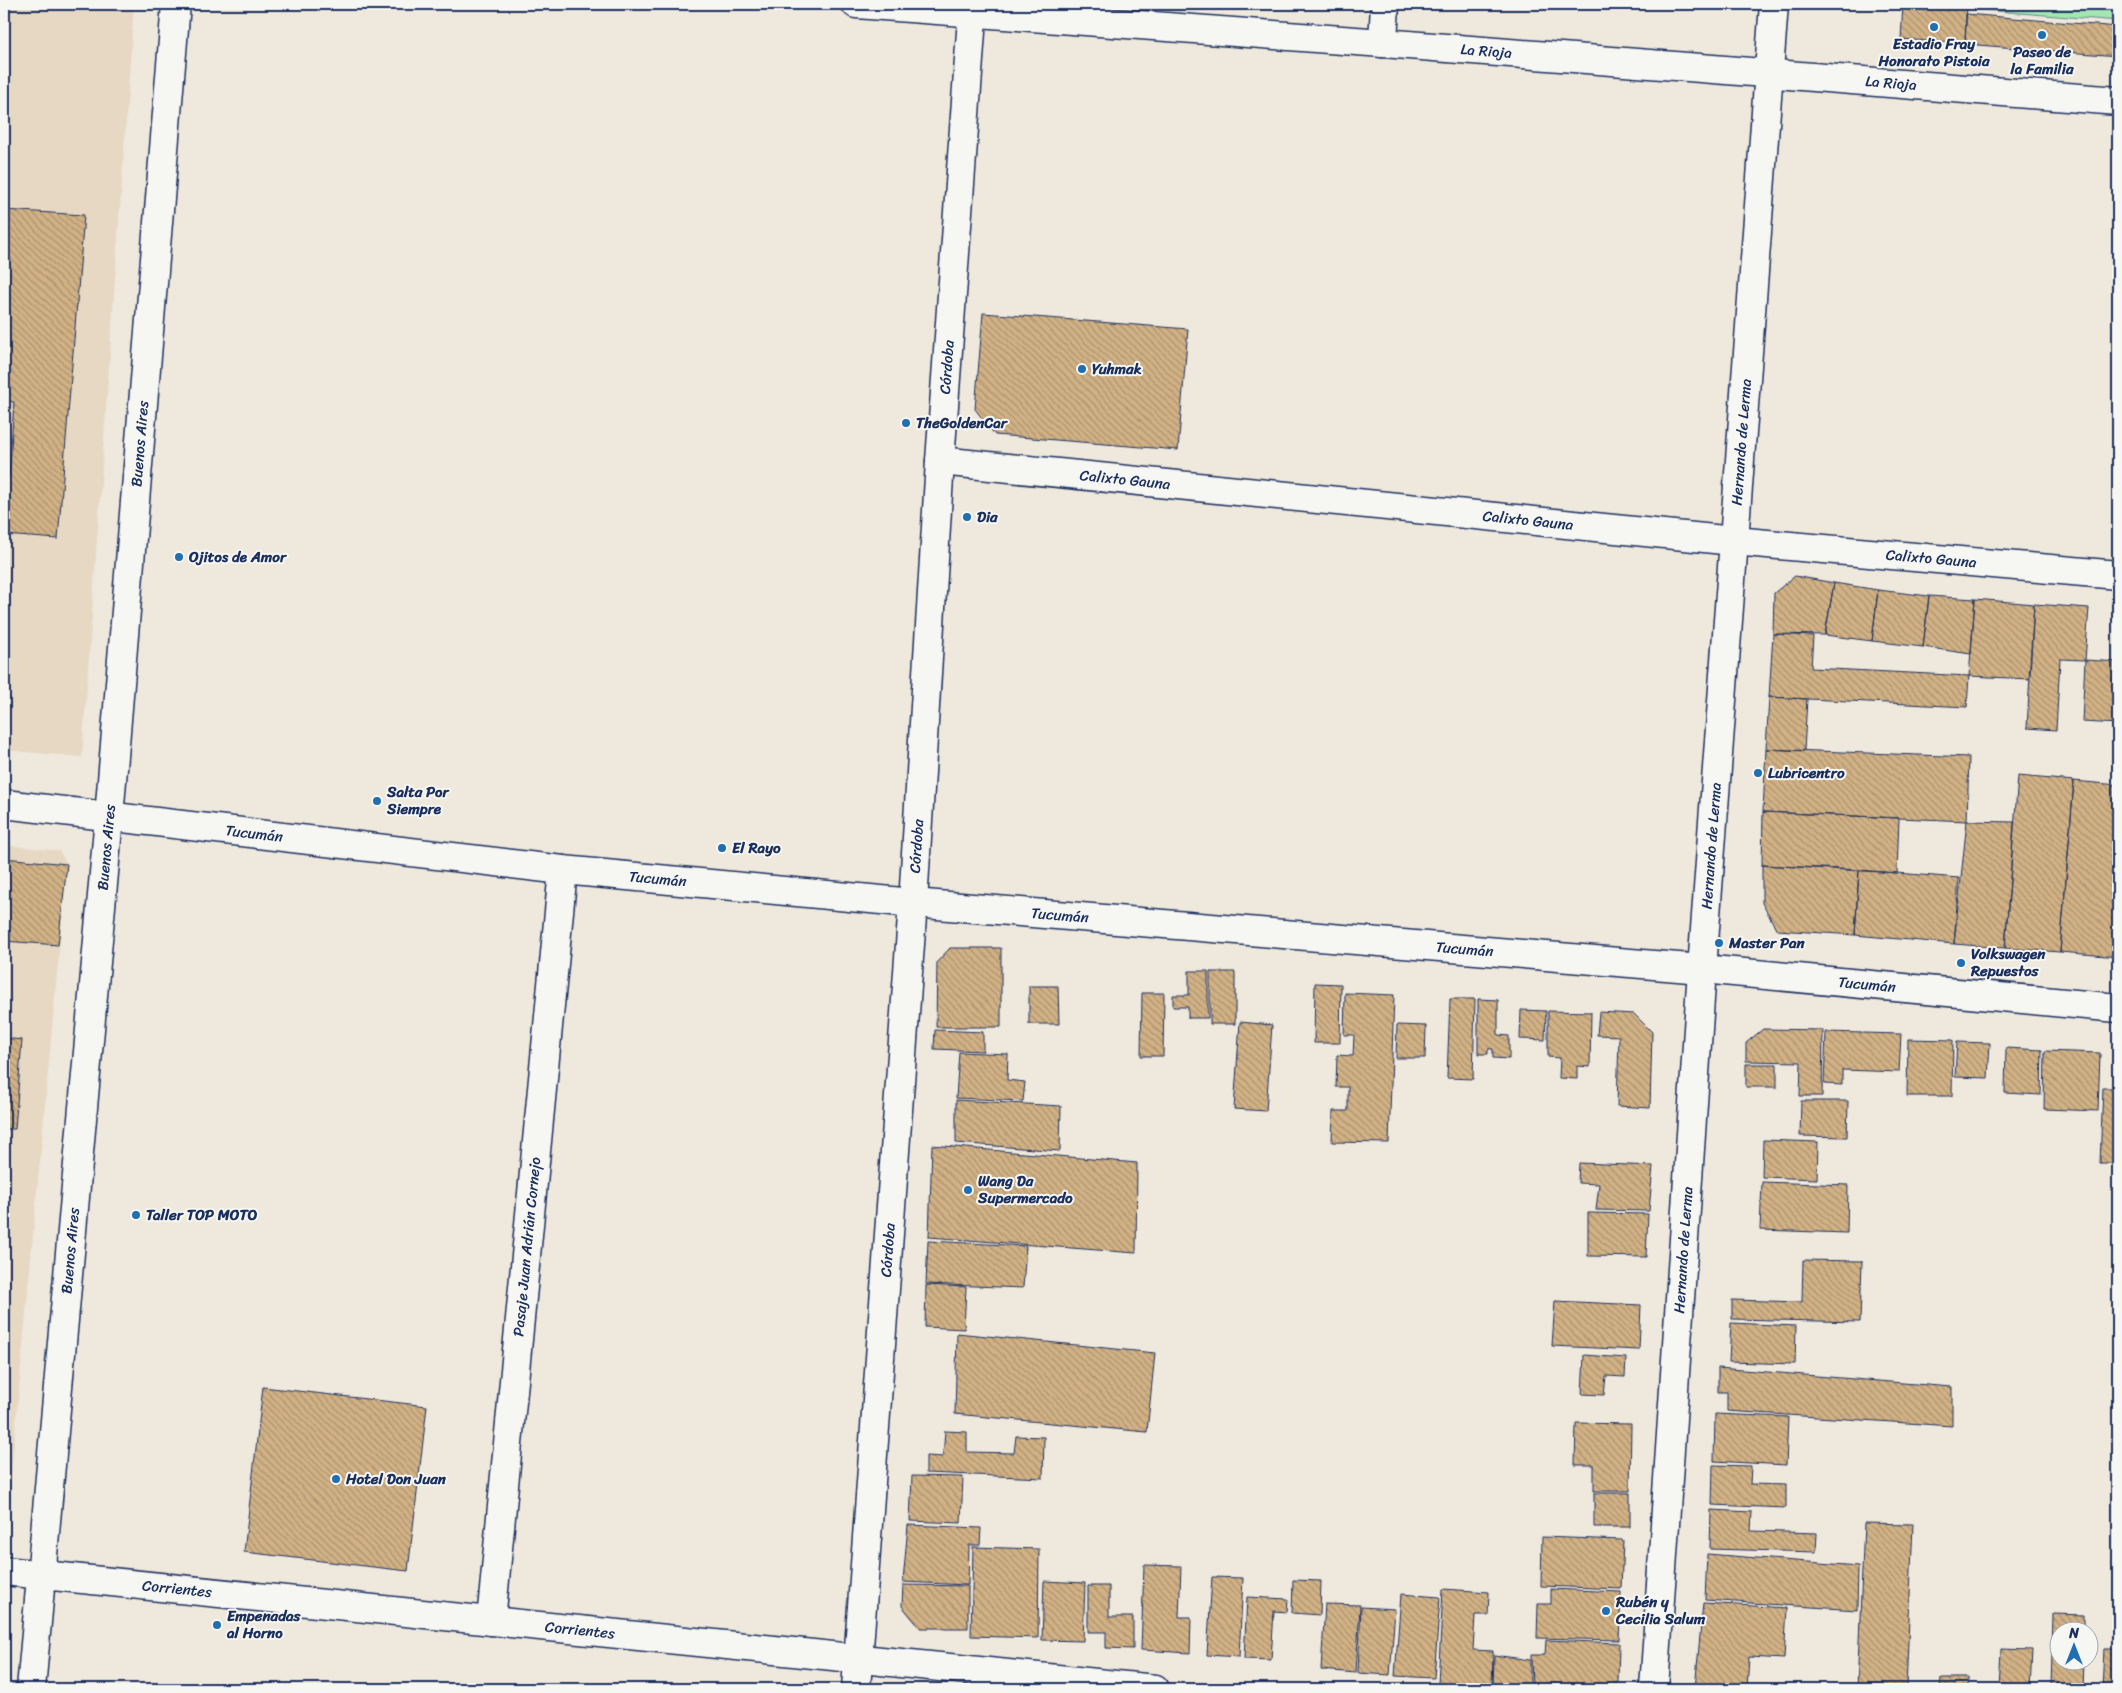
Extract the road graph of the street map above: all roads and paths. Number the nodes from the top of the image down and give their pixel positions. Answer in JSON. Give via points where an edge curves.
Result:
{"nodes":[{"id":1,"x":176,"y":4,"type":"edge"},
{"id":2,"x":856,"y":4,"type":"edge"},
{"id":3,"x":1385,"y":4,"type":"edge"},
{"id":4,"x":1774,"y":4,"type":"edge"},
{"id":5,"x":972,"y":8,"type":"edge"},
{"id":6,"x":1383,"y":43,"type":"junction"},
{"id":7,"x":1768,"y":74,"type":"junction"},
{"id":8,"x":2118,"y":101,"type":"edge"},
{"id":9,"x":940,"y":461,"type":"junction"},
{"id":10,"x":1734,"y":540,"type":"junction"},
{"id":11,"x":2118,"y":574,"type":"edge"},
{"id":12,"x":4,"y":804,"type":"edge"},
{"id":13,"x":110,"y":817,"type":"junction"},
{"id":14,"x":563,"y":870,"type":"junction"},
{"id":15,"x":913,"y":903,"type":"junction"},
{"id":16,"x":1702,"y":969,"type":"junction"},
{"id":17,"x":2118,"y":1008,"type":"edge"},
{"id":18,"x":4,"y":1571,"type":"edge"},
{"id":19,"x":42,"y":1575,"type":"junction"},
{"id":20,"x":491,"y":1622,"type":"junction"},
{"id":21,"x":858,"y":1658,"type":"junction"},
{"id":22,"x":31,"y":1689,"type":"edge"},
{"id":23,"x":856,"y":1689,"type":"edge"},
{"id":24,"x":1155,"y":1689,"type":"edge"},
{"id":25,"x":1654,"y":1689,"type":"edge"}],
"edges":[{"from":1,"to":13,"type":"street","name":"Buenos Aires"},
{"from":2,"to":5,"type":"street","name":"La Rioja"},
{"from":3,"to":6,"type":"street"},
{"from":4,"to":7,"type":"street","name":"Hernando de Lerma"},
{"from":5,"to":6,"type":"street","name":"La Rioja"},
{"from":5,"to":9,"type":"street","name":"Córdoba"},
{"from":6,"to":7,"type":"street","name":"La Rioja"},
{"from":7,"to":8,"type":"street","name":"La Rioja"},
{"from":7,"to":10,"type":"street","name":"Hernando de Lerma"},
{"from":9,"to":10,"type":"street","name":"Calixto Gauna"},
{"from":9,"to":15,"type":"street","name":"Córdoba"},
{"from":10,"to":11,"type":"street","name":"Calixto Gauna"},
{"from":10,"to":16,"type":"street","name":"Hernando de Lerma"},
{"from":12,"to":13,"type":"street","name":"Tucumán"},
{"from":13,"to":14,"type":"street","name":"Tucumán"},
{"from":13,"to":19,"type":"street","name":"Buenos Aires"},
{"from":14,"to":15,"type":"street","name":"Tucumán"},
{"from":14,"to":20,"type":"street","name":"Pasaje Juan Adrián Cornejo"},
{"from":15,"to":16,"type":"street","name":"Tucumán"},
{"from":15,"to":21,"type":"street","name":"Córdoba"},
{"from":16,"to":17,"type":"street","name":"Tucumán"},
{"from":16,"to":25,"type":"street","name":"Hernando de Lerma"},
{"from":18,"to":19,"type":"street","name":"Corrientes"},
{"from":19,"to":20,"type":"street","name":"Corrientes"},
{"from":19,"to":22,"type":"street","name":"Buenos Aires"},
{"from":20,"to":21,"type":"street","name":"Corrientes"},
{"from":21,"to":23,"type":"street","name":"Córdoba"},
{"from":21,"to":24,"type":"street","name":"Corrientes"}]}
